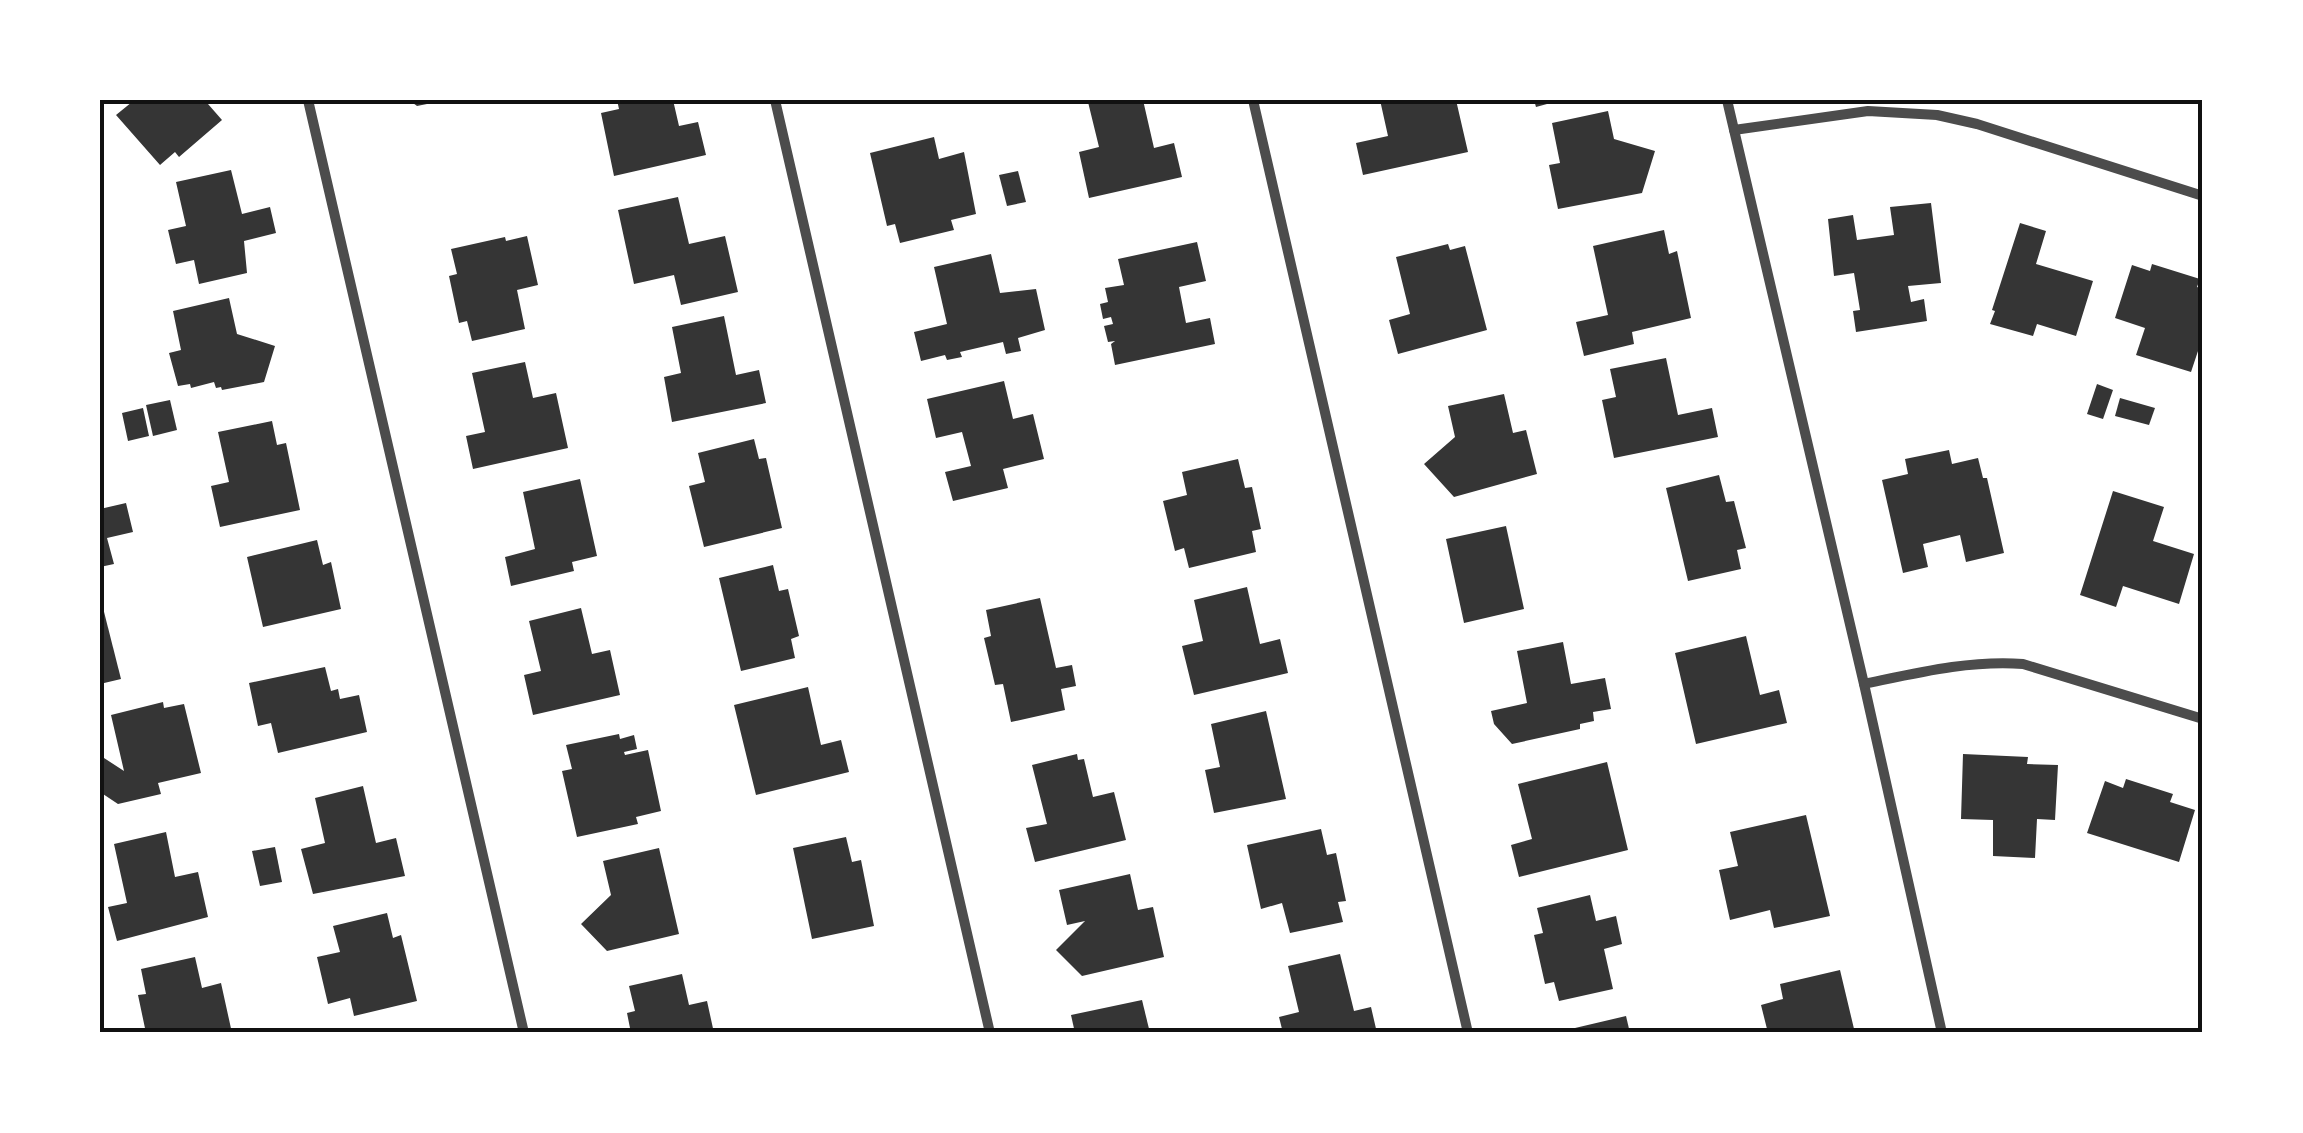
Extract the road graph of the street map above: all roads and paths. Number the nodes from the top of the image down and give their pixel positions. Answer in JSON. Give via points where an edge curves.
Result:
{"nodes":[{"id":1,"x":308,"y":100,"type":"edge"},
{"id":2,"x":775,"y":100,"type":"edge"},
{"id":3,"x":1253,"y":100,"type":"edge"},
{"id":4,"x":1727,"y":100,"type":"edge"},
{"id":5,"x":1734,"y":130,"type":"junction"},
{"id":6,"x":2203,"y":196,"type":"edge"},
{"id":7,"x":1864,"y":684,"type":"junction"},
{"id":8,"x":2203,"y":719,"type":"edge"},
{"id":9,"x":524,"y":1033,"type":"edge"},
{"id":10,"x":990,"y":1033,"type":"edge"},
{"id":11,"x":1468,"y":1033,"type":"edge"},
{"id":12,"x":1942,"y":1033,"type":"edge"}],
"edges":[{"from":1,"to":9,"type":"street"},
{"from":2,"to":10,"type":"street"},
{"from":3,"to":11,"type":"street"},
{"from":4,"to":5,"type":"street"},
{"from":5,"to":6,"type":"street","via":[[1868,111],[1937,116]]},
{"from":5,"to":7,"type":"street"},
{"from":7,"to":8,"type":"street","via":[[1955,666],[2023,664]]},
{"from":7,"to":12,"type":"street"}]}
